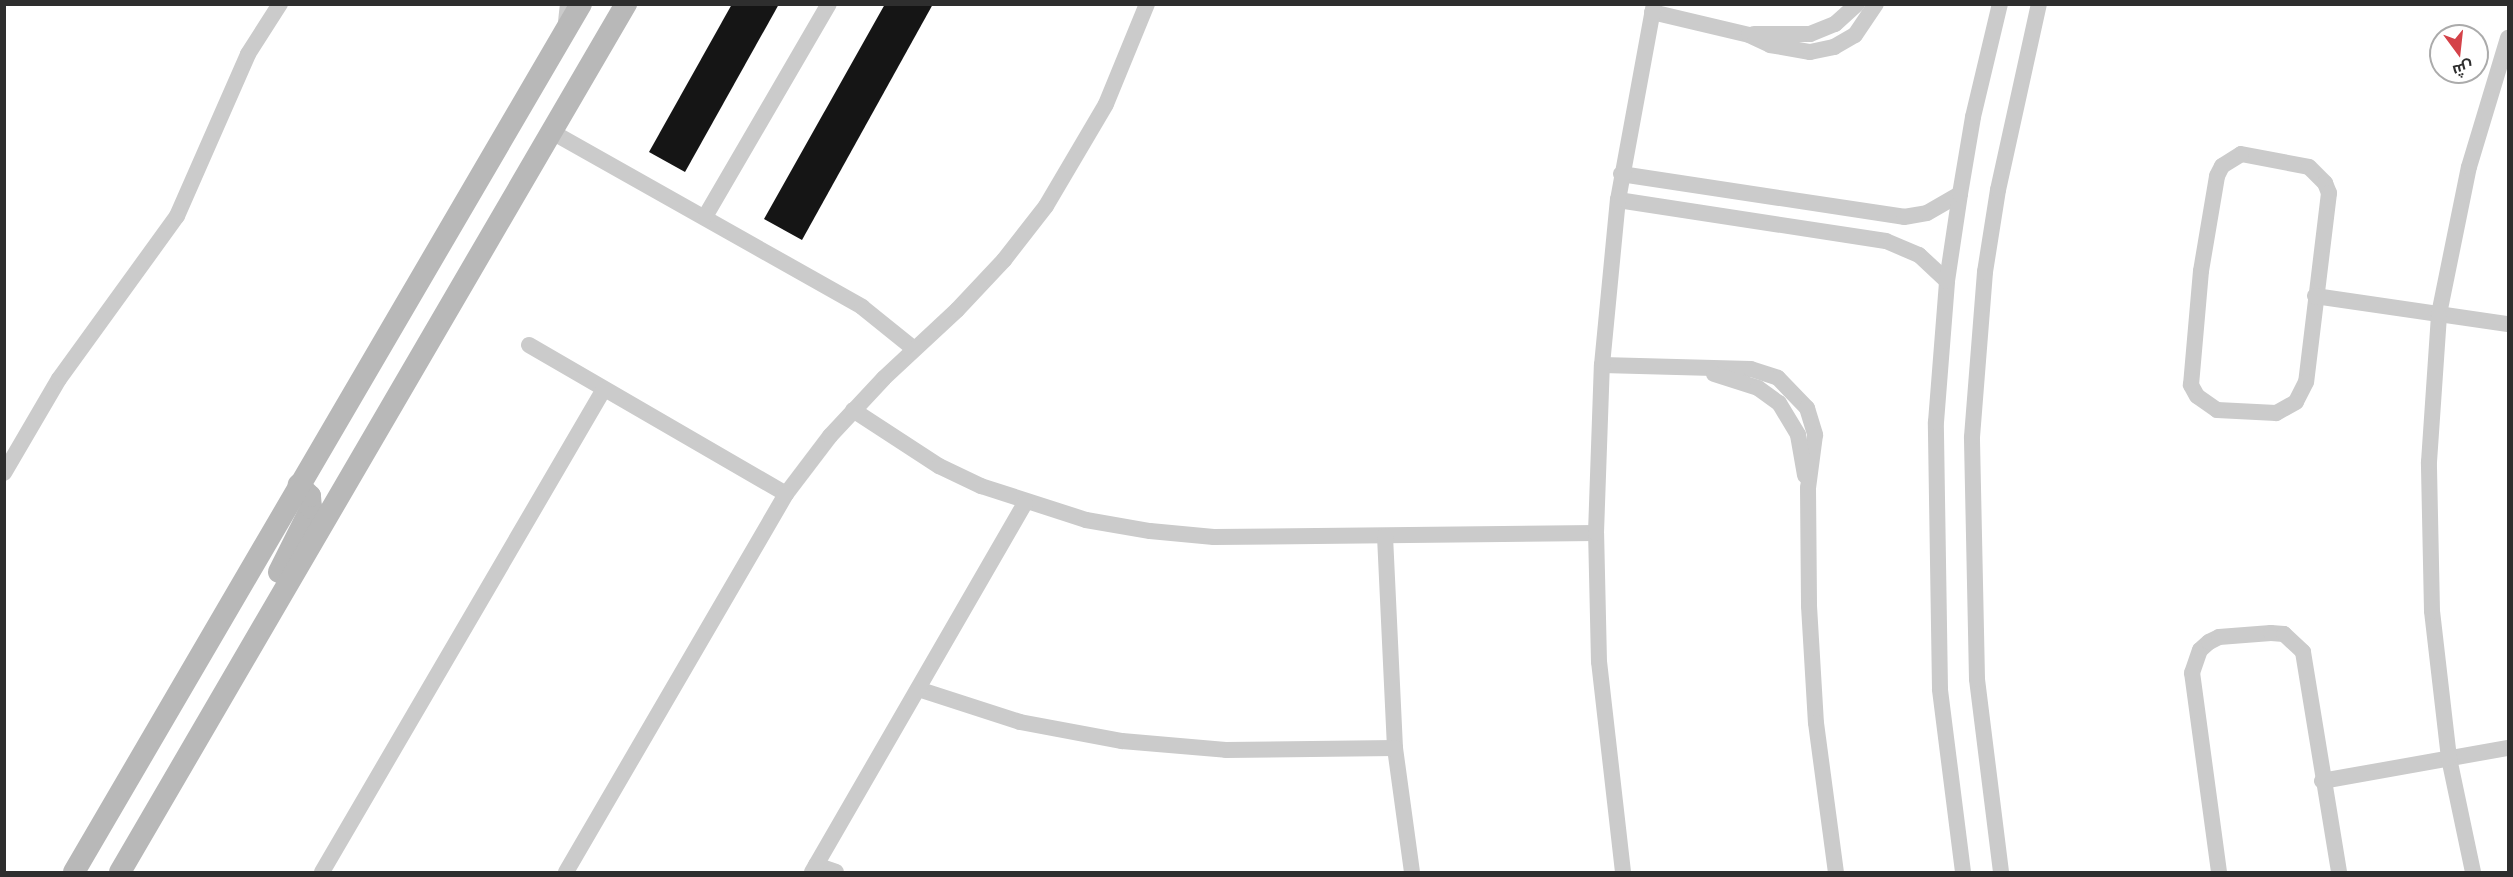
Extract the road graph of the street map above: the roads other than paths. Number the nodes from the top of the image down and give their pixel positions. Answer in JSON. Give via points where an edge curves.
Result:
{"nodes":[{"id":1,"x":280,"y":4,"type":"edge"},
{"id":2,"x":564,"y":4,"type":"edge"},
{"id":3,"x":581,"y":4,"type":"edge"},
{"id":4,"x":626,"y":4,"type":"edge"},
{"id":5,"x":829,"y":4,"type":"edge"},
{"id":6,"x":1148,"y":4,"type":"edge"},
{"id":7,"x":1857,"y":4,"type":"edge"},
{"id":8,"x":1876,"y":4,"type":"edge"},
{"id":9,"x":2000,"y":4,"type":"edge"},
{"id":10,"x":2039,"y":4,"type":"edge"},
{"id":11,"x":1653,"y":8,"type":"edge"},
{"id":12,"x":1749,"y":35,"type":"junction"},
{"id":13,"x":2508,"y":38,"type":"edge"},
{"id":14,"x":560,"y":41,"type":"junction"},
{"id":15,"x":552,"y":132,"type":"junction"},
{"id":16,"x":1621,"y":174,"type":"junction"},
{"id":17,"x":1960,"y":194,"type":"junction"},
{"id":18,"x":1618,"y":200,"type":"junction"},
{"id":19,"x":1792,"y":200,"type":"junction"},
{"id":20,"x":706,"y":215,"type":"junction"},
{"id":21,"x":1788,"y":226,"type":"junction"},
{"id":22,"x":1947,"y":281,"type":"junction"},
{"id":23,"x":2315,"y":296,"type":"junction"},
{"id":24,"x":2439,"y":314,"type":"junction"},
{"id":25,"x":2508,"y":324,"type":"edge"},
{"id":26,"x":529,"y":345,"type":"dead end"},
{"id":27,"x":914,"y":349,"type":"junction"},
{"id":28,"x":1602,"y":366,"type":"junction"},
{"id":29,"x":604,"y":389,"type":"junction"},
{"id":30,"x":853,"y":410,"type":"junction"},
{"id":31,"x":4,"y":473,"type":"edge"},
{"id":32,"x":299,"y":485,"type":"junction"},
{"id":33,"x":786,"y":494,"type":"junction"},
{"id":34,"x":1025,"y":503,"type":"junction"},
{"id":35,"x":1596,"y":533,"type":"junction"},
{"id":36,"x":1385,"y":536,"type":"junction"},
{"id":37,"x":276,"y":603,"type":"junction"},
{"id":38,"x":918,"y":689,"type":"junction"},
{"id":39,"x":1395,"y":748,"type":"junction"},
{"id":40,"x":2508,"y":748,"type":"edge"},
{"id":41,"x":2449,"y":758,"type":"junction"},
{"id":42,"x":2322,"y":781,"type":"junction"},
{"id":43,"x":814,"y":869,"type":"edge"},
{"id":44,"x":74,"y":873,"type":"edge"},
{"id":45,"x":120,"y":873,"type":"edge"},
{"id":46,"x":322,"y":873,"type":"edge"},
{"id":47,"x":566,"y":873,"type":"edge"},
{"id":48,"x":836,"y":873,"type":"edge"},
{"id":49,"x":1412,"y":873,"type":"edge"},
{"id":50,"x":1623,"y":873,"type":"edge"},
{"id":51,"x":1836,"y":873,"type":"edge"},
{"id":52,"x":1963,"y":873,"type":"edge"},
{"id":53,"x":2001,"y":873,"type":"edge"},
{"id":54,"x":2219,"y":873,"type":"edge"},
{"id":55,"x":2339,"y":873,"type":"edge"},
{"id":56,"x":2472,"y":873,"type":"edge"}],
"edges":[{"from":1,"to":31,"type":"street","via":[[248,54],[177,216],[59,379]]},
{"from":2,"to":14,"type":"lane"},
{"from":3,"to":14,"type":"street"},
{"from":4,"to":15,"type":"street"},
{"from":5,"to":20,"type":"street"},
{"from":6,"to":27,"type":"street","via":[[1106,104],[1046,206],[1004,260]]},
{"from":7,"to":12,"type":"street","via":[[1835,24],[1816,32]]},
{"from":8,"to":12,"type":"street","via":[[1855,35],[1822,50],[1770,45]]},
{"from":9,"to":17,"type":"street","via":[[1973,117]]},
{"from":10,"to":53,"type":"street","via":[[1998,190],[1984,284],[1972,436],[1977,680]]},
{"from":11,"to":12,"type":"street"},
{"from":11,"to":16,"type":"street"},
{"from":13,"to":24,"type":"street","via":[[2469,167]]},
{"from":14,"to":32,"type":"street"},
{"from":15,"to":20,"type":"street"},
{"from":15,"to":37,"type":"street"},
{"from":16,"to":18,"type":"street"},
{"from":16,"to":19,"type":"street"},
{"from":17,"to":19,"type":"street","via":[[1927,213],[1904,217]]},
{"from":17,"to":22,"type":"street"},
{"from":18,"to":21,"type":"street"},
{"from":18,"to":28,"type":"street"},
{"from":19,"to":21,"type":"street"},
{"from":20,"to":27,"type":"street","via":[[862,307]]},
{"from":21,"to":22,"type":"street","via":[[1897,244],[1919,255]]},
{"from":22,"to":52,"type":"street","via":[[1936,422],[1936,597],[1949,781]]},
{"from":23,"to":23,"type":"street","via":[[2329,204],[2325,183],[2309,167],[2253,154],[2231,159],[2217,176],[2201,271],[2189,373],[2197,396],[2217,410],[2265,414],[2287,409],[2296,402],[2306,382]]},
{"from":23,"to":24,"type":"street"},
{"from":24,"to":25,"type":"street"},
{"from":24,"to":41,"type":"street","via":[[2429,485],[2432,611]]},
{"from":26,"to":29,"type":"street"},
{"from":27,"to":30,"type":"street"},
{"from":28,"to":35,"type":"street"},
{"from":28,"to":51,"type":"street","via":[[1765,372],[1799,396],[1815,435],[1808,488],[1809,606],[1816,723]]},
{"from":29,"to":33,"type":"street"},
{"from":29,"to":46,"type":"street"},
{"from":30,"to":33,"type":"street"},
{"from":30,"to":34,"type":"street","via":[[939,466]]},
{"from":32,"to":37,"type":"street","via":[[310,496],[311,508],[283,560]]},
{"from":32,"to":44,"type":"street"},
{"from":33,"to":47,"type":"street"},
{"from":34,"to":36,"type":"street","via":[[1150,531],[1214,537]]},
{"from":34,"to":38,"type":"street"},
{"from":35,"to":36,"type":"street"},
{"from":35,"to":50,"type":"street","via":[[1599,662]]},
{"from":36,"to":39,"type":"street"},
{"from":37,"to":45,"type":"street"},
{"from":38,"to":39,"type":"street","via":[[1020,722],[1122,741],[1226,750]]},
{"from":38,"to":43,"type":"street"},
{"from":39,"to":49,"type":"street"},
{"from":40,"to":41,"type":"street"},
{"from":41,"to":42,"type":"street"},
{"from":41,"to":56,"type":"street"},
{"from":42,"to":54,"type":"street","via":[[2306,664],[2295,641],[2271,633],[2219,637],[2209,642],[2200,650],[2192,672]]},
{"from":42,"to":55,"type":"street"},
{"from":43,"to":48,"type":"street"}]}
